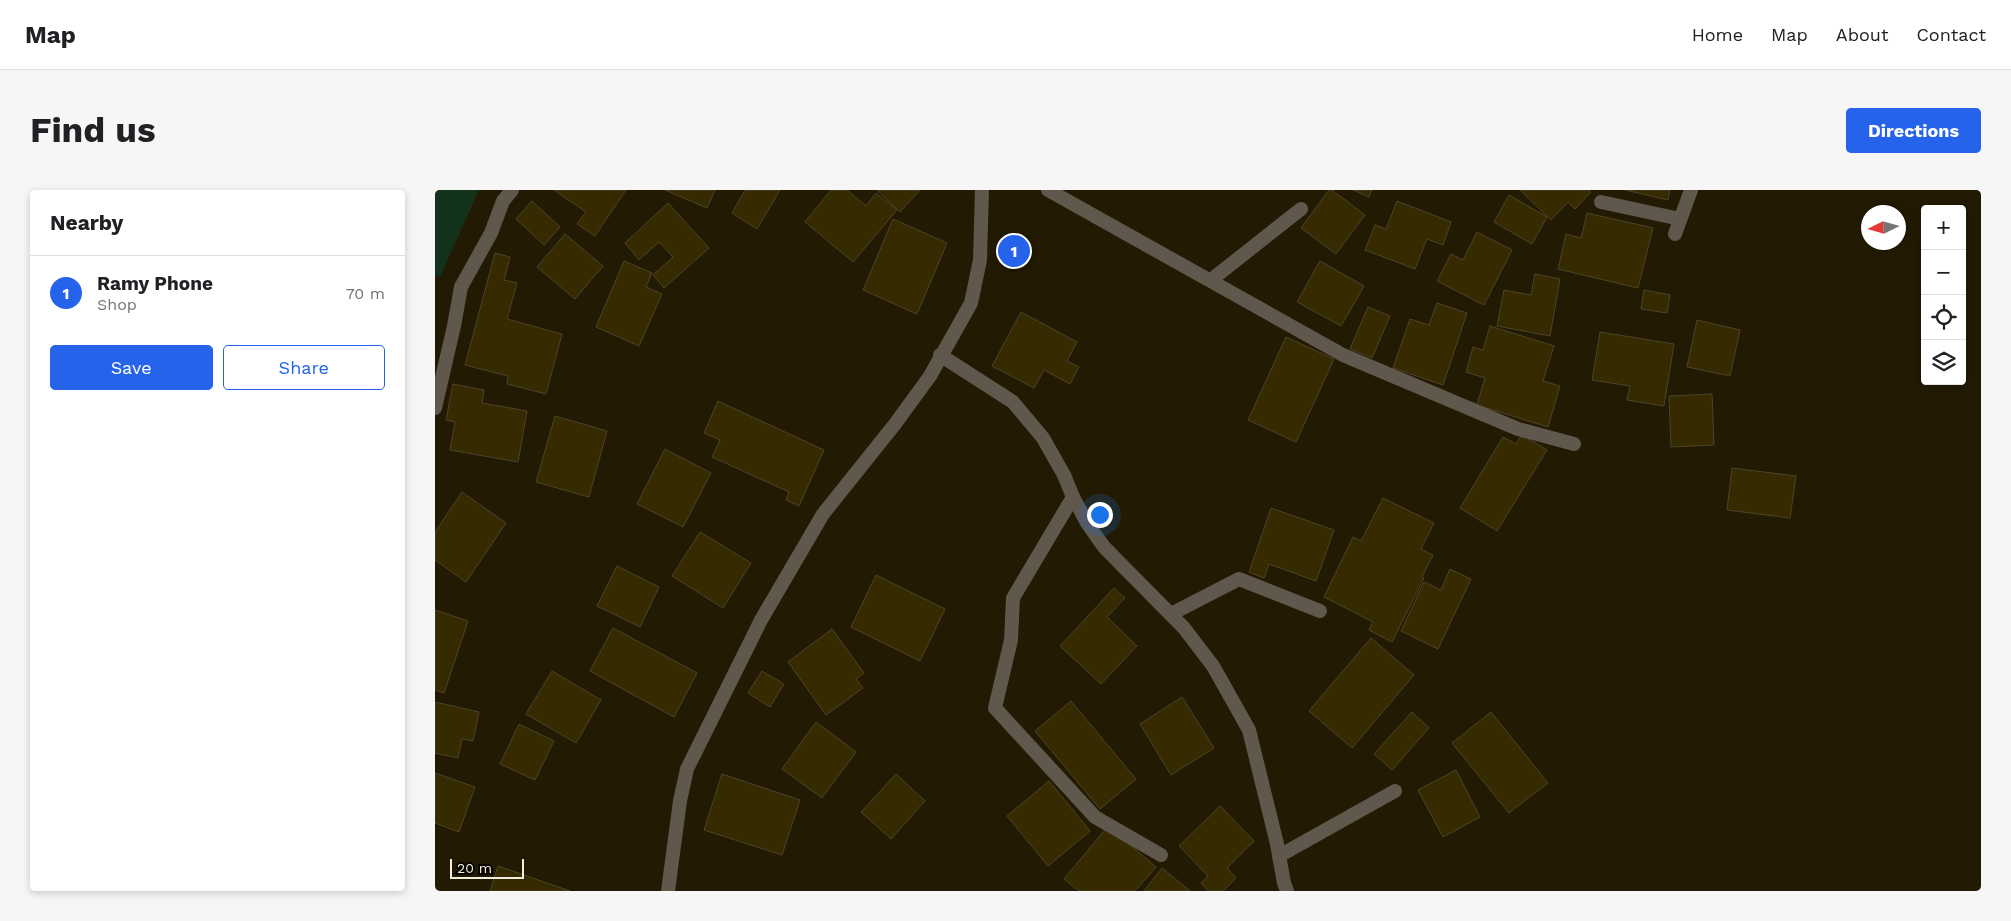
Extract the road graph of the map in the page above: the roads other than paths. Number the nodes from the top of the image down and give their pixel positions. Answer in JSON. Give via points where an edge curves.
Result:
{"nodes":[{"id":1,"x":512,"y":190,"type":"edge"},
{"id":2,"x":982,"y":190,"type":"edge"},
{"id":3,"x":1048,"y":190,"type":"edge"},
{"id":4,"x":1691,"y":190,"type":"edge"},
{"id":5,"x":1601,"y":202,"type":"dead end"},
{"id":6,"x":1301,"y":209,"type":"dead end"},
{"id":7,"x":1680,"y":219,"type":"junction"},
{"id":8,"x":1675,"y":234,"type":"dead end"},
{"id":9,"x":1211,"y":280,"type":"junction"},
{"id":10,"x":940,"y":355,"type":"junction"},
{"id":11,"x":435,"y":408,"type":"edge"},
{"id":12,"x":1574,"y":444,"type":"dead end"},
{"id":13,"x":1073,"y":497,"type":"junction"},
{"id":14,"x":1320,"y":611,"type":"dead end"},
{"id":15,"x":1171,"y":614,"type":"junction"},
{"id":16,"x":1395,"y":791,"type":"dead end"},
{"id":17,"x":1161,"y":855,"type":"dead end"},
{"id":18,"x":1279,"y":856,"type":"junction"},
{"id":19,"x":667,"y":891,"type":"edge"},
{"id":20,"x":1287,"y":891,"type":"edge"}],
"edges":[{"from":1,"to":11,"type":"street","via":[[503,201],[491,233],[461,287]]},
{"from":2,"to":10,"type":"street","via":[[980,260],[971,303]]},
{"from":3,"to":9,"type":"street"},
{"from":4,"to":7,"type":"street"},
{"from":5,"to":7,"type":"street"},
{"from":6,"to":9,"type":"street"},
{"from":7,"to":8,"type":"street"},
{"from":9,"to":12,"type":"street","via":[[1343,355],[1517,429]]},
{"from":10,"to":13,"type":"street","via":[[1013,402],[1043,438]]},
{"from":10,"to":19,"type":"street","via":[[895,424],[823,514],[761,620],[687,769]]},
{"from":13,"to":15,"type":"street","via":[[1104,547]]},
{"from":13,"to":17,"type":"street","via":[[1013,598],[1011,640],[995,708],[1095,817]]},
{"from":14,"to":15,"type":"street","via":[[1239,579]]},
{"from":15,"to":18,"type":"street","via":[[1213,666],[1249,730]]},
{"from":16,"to":18,"type":"street"},
{"from":18,"to":20,"type":"street"}]}
